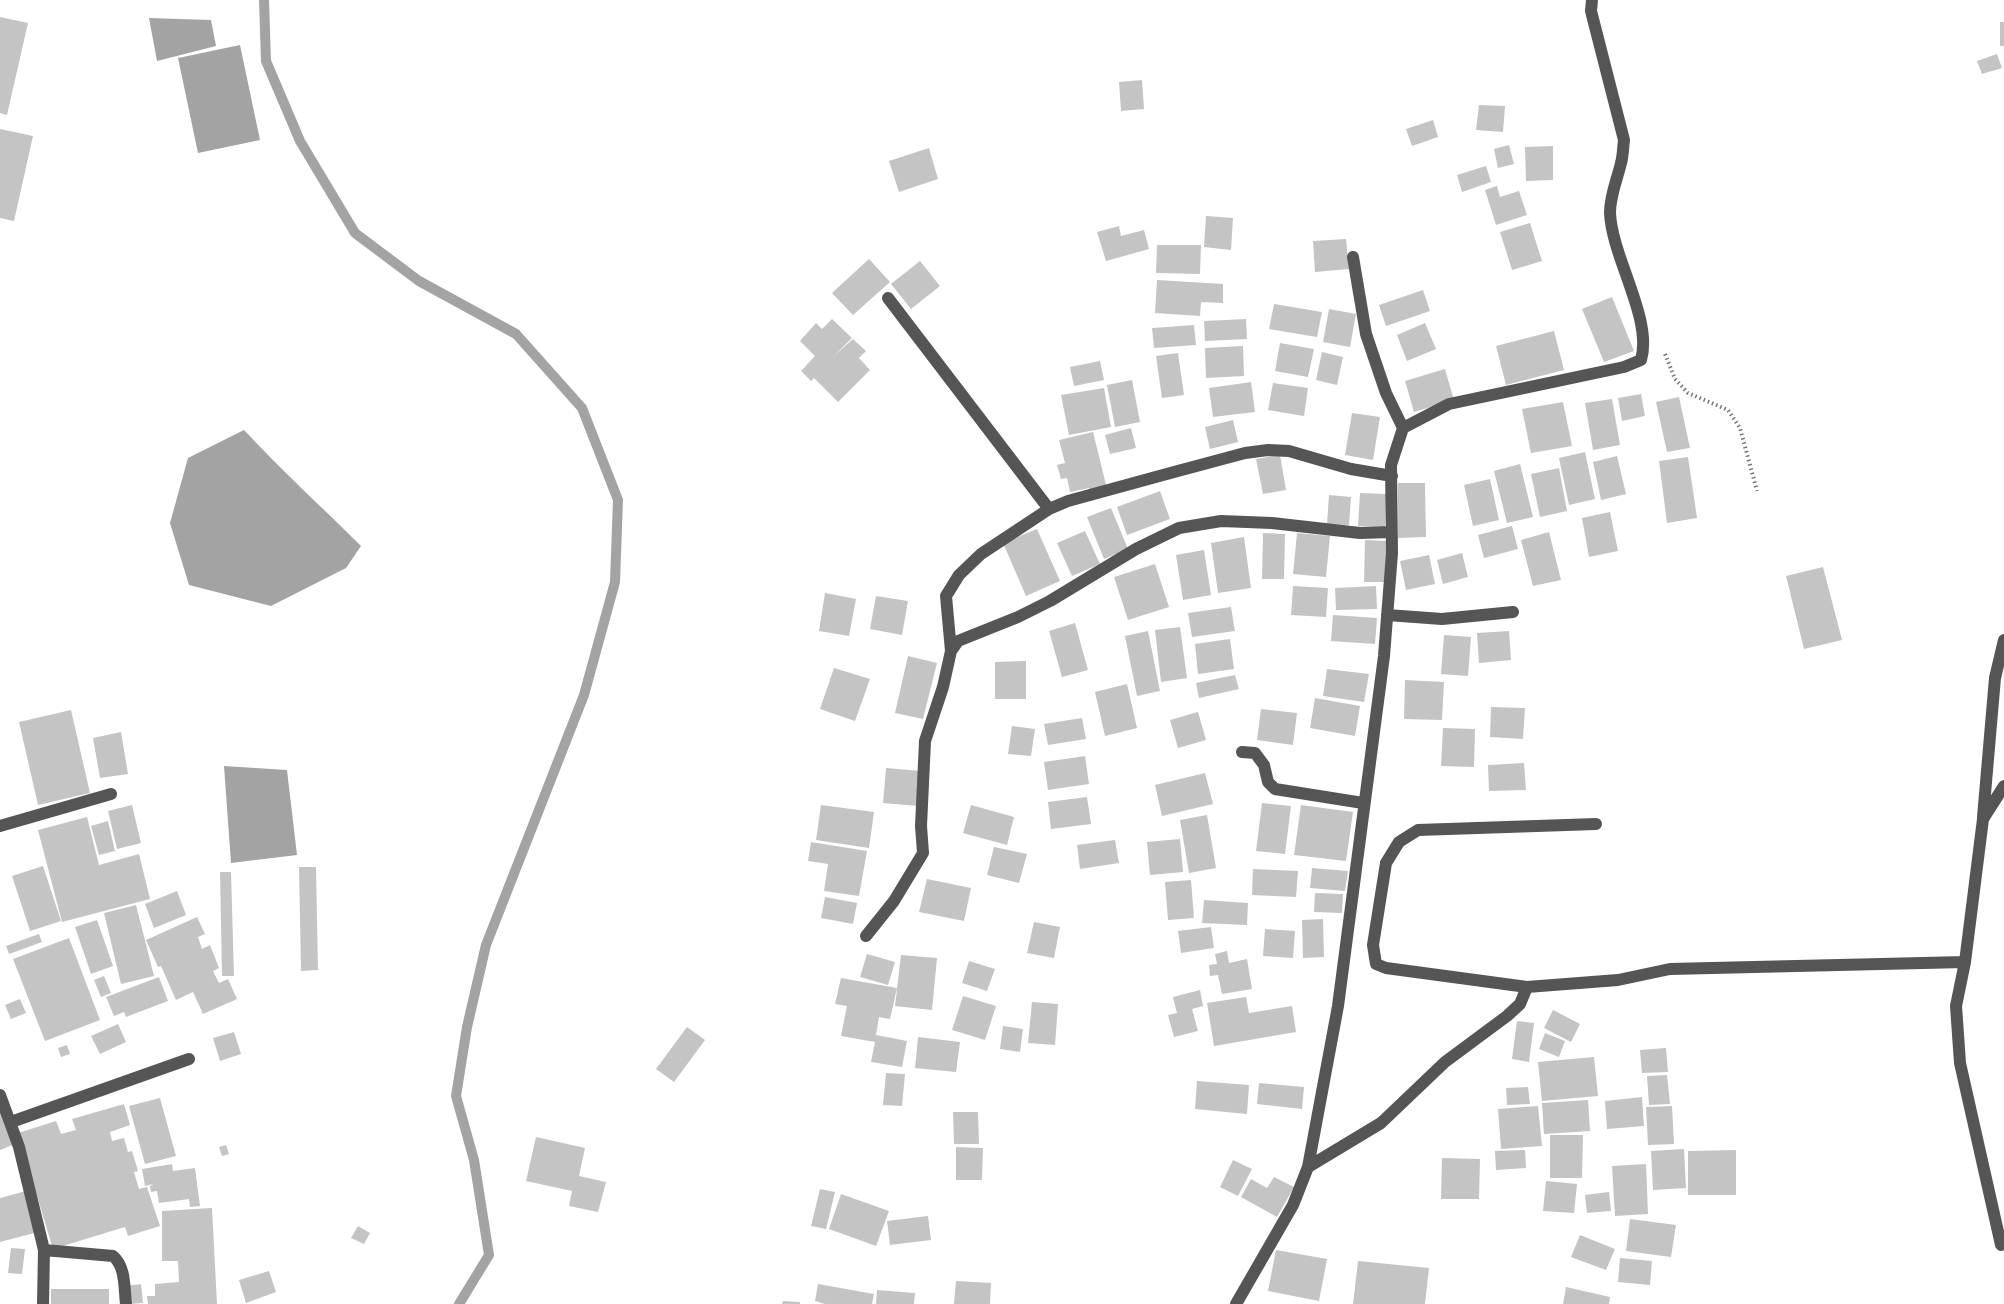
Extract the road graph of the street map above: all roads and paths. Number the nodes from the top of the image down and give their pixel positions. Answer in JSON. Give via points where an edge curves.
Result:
{"nodes":[{"id":1,"x":1592,"y":0,"type":"edge"},
{"id":2,"x":1353,"y":257,"type":"dead end"},
{"id":3,"x":888,"y":298,"type":"dead end"},
{"id":4,"x":1641,"y":322,"type":"junction"},
{"id":5,"x":1403,"y":428,"type":"junction"},
{"id":6,"x":1392,"y":476,"type":"junction"},
{"id":7,"x":1757,"y":491,"type":"dead end"},
{"id":8,"x":1049,"y":509,"type":"junction"},
{"id":9,"x":1391,"y":532,"type":"junction"},
{"id":10,"x":1513,"y":612,"type":"dead end"},
{"id":11,"x":1387,"y":615,"type":"junction"},
{"id":12,"x":2004,"y":639,"type":"edge"},
{"id":13,"x":951,"y":651,"type":"junction"},
{"id":14,"x":1242,"y":752,"type":"dead end"},
{"id":15,"x":2004,"y":786,"type":"edge"},
{"id":16,"x":111,"y":794,"type":"dead end"},
{"id":17,"x":1363,"y":803,"type":"junction"},
{"id":18,"x":1983,"y":819,"type":"junction"},
{"id":19,"x":1596,"y":824,"type":"dead end"},
{"id":20,"x":0,"y":826,"type":"edge"},
{"id":21,"x":866,"y":936,"type":"dead end"},
{"id":22,"x":1965,"y":962,"type":"junction"},
{"id":23,"x":1527,"y":987,"type":"junction"},
{"id":24,"x":189,"y":1059,"type":"dead end"},
{"id":25,"x":0,"y":1095,"type":"edge"},
{"id":26,"x":11,"y":1122,"type":"junction"},
{"id":27,"x":1308,"y":1167,"type":"junction"},
{"id":28,"x":2001,"y":1245,"type":"dead end"},
{"id":29,"x":44,"y":1250,"type":"junction"},
{"id":30,"x":43,"y":1304,"type":"edge"},
{"id":31,"x":126,"y":1304,"type":"edge"},
{"id":32,"x":1236,"y":1304,"type":"edge"}],
"edges":[{"from":1,"to":4,"type":"street","via":[[1624,140],[1610,212],[1616,247]]},
{"from":2,"to":5,"type":"street","via":[[1366,334]]},
{"from":3,"to":8,"type":"street"},
{"from":4,"to":5,"type":"street","via":[[1641,360],[1624,367],[1449,404]]},
{"from":4,"to":7,"type":"path","via":[[1654,334],[1675,379],[1688,393],[1728,410],[1740,428]]},
{"from":5,"to":6,"type":"street","via":[[1391,465]]},
{"from":6,"to":8,"type":"street","via":[[1289,451],[1268,450],[1174,472]]},
{"from":6,"to":9,"type":"street"},
{"from":8,"to":13,"type":"street","via":[[981,554],[959,575],[946,596]]},
{"from":9,"to":11,"type":"street"},
{"from":9,"to":13,"type":"street","via":[[1221,521],[1179,528],[1042,605],[958,641]]},
{"from":10,"to":11,"type":"street","via":[[1443,619]]},
{"from":11,"to":17,"type":"street"},
{"from":12,"to":18,"type":"street","via":[[1995,678]]},
{"from":13,"to":21,"type":"street","via":[[925,741],[923,853],[894,901]]},
{"from":14,"to":17,"type":"street","via":[[1255,753],[1275,789]]},
{"from":15,"to":18,"type":"street"},
{"from":16,"to":20,"type":"street"},
{"from":17,"to":27,"type":"street","via":[[1338,1006]]},
{"from":18,"to":22,"type":"street"},
{"from":19,"to":23,"type":"street","via":[[1418,830],[1399,842],[1386,863],[1373,945],[1376,964]]},
{"from":22,"to":23,"type":"street","via":[[1670,969],[1618,980]]},
{"from":22,"to":28,"type":"street","via":[[1956,1006],[1960,1063]]},
{"from":23,"to":27,"type":"street","via":[[1520,1004],[1508,1016],[1444,1062],[1381,1123]]},
{"from":24,"to":26,"type":"street"},
{"from":25,"to":26,"type":"street"},
{"from":26,"to":29,"type":"street"},
{"from":27,"to":32,"type":"street","via":[[1293,1204]]},
{"from":29,"to":30,"type":"street"},
{"from":29,"to":31,"type":"street","via":[[113,1256],[122,1268]]}]}
